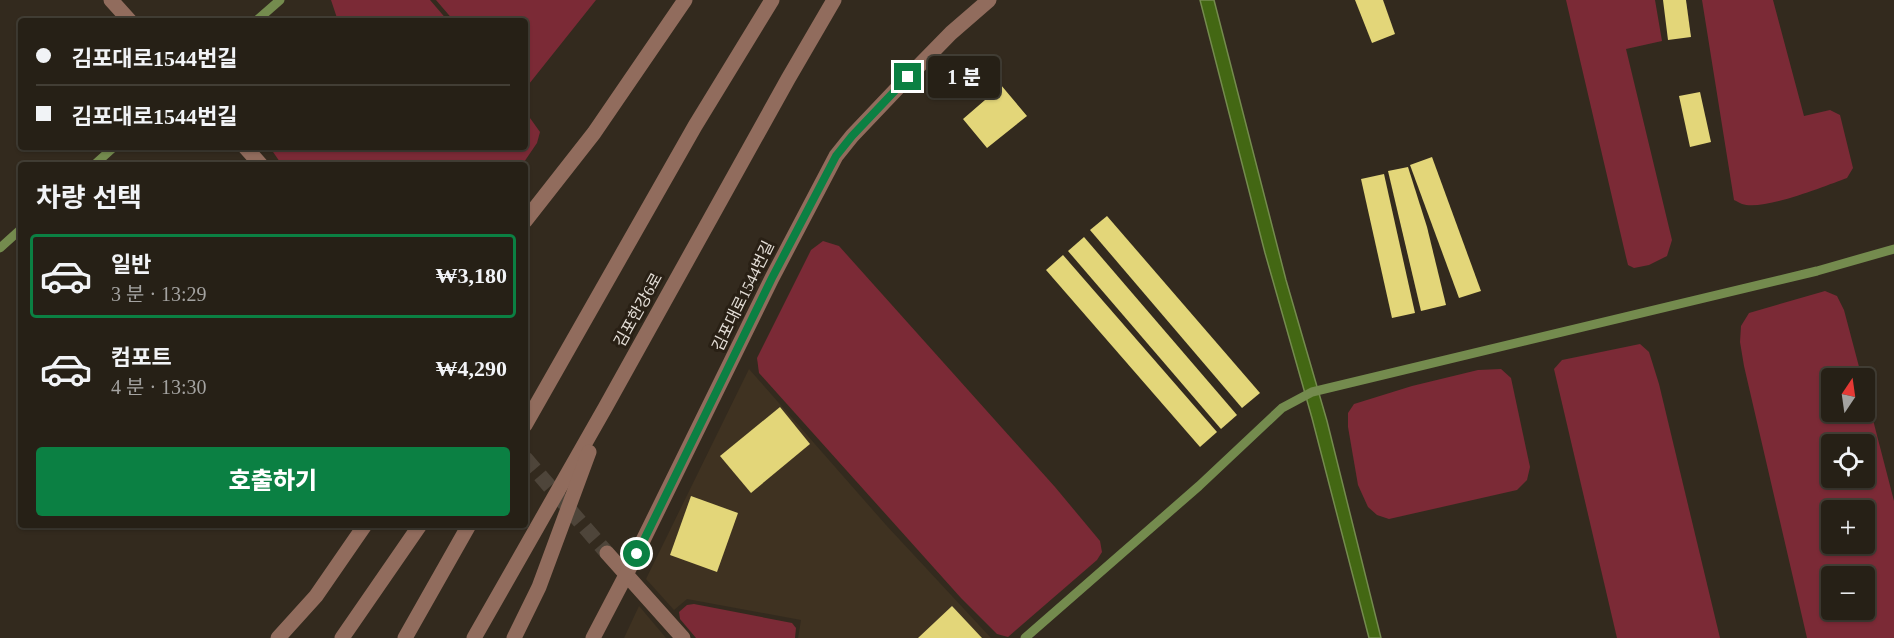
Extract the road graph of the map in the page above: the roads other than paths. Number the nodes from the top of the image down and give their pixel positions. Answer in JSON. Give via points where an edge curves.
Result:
{"nodes":[{"id":1,"x":111,"y":0,"type":"edge"},
{"id":2,"x":685,"y":0,"type":"edge"},
{"id":3,"x":772,"y":0,"type":"edge"},
{"id":4,"x":834,"y":0,"type":"edge"},
{"id":5,"x":989,"y":0,"type":"edge"},
{"id":6,"x":127,"y":18,"type":"edge"},
{"id":7,"x":248,"y":150,"type":"edge"},
{"id":8,"x":258,"y":162,"type":"edge"},
{"id":9,"x":528,"y":217,"type":"edge"},
{"id":10,"x":557,"y":368,"type":"junction"},
{"id":11,"x":528,"y":401,"type":"edge"},
{"id":12,"x":604,"y":408,"type":"junction"},
{"id":13,"x":528,"y":420,"type":"edge"},
{"id":14,"x":363,"y":528,"type":"edge"},
{"id":15,"x":418,"y":528,"type":"edge"},
{"id":16,"x":467,"y":528,"type":"edge"},
{"id":17,"x":607,"y":553,"type":"tunnel mouth"},
{"id":18,"x":626,"y":575,"type":"junction"},
{"id":19,"x":278,"y":638,"type":"edge"},
{"id":20,"x":342,"y":638,"type":"edge"},
{"id":21,"x":405,"y":638,"type":"edge"},
{"id":22,"x":474,"y":638,"type":"edge"},
{"id":23,"x":514,"y":638,"type":"edge"},
{"id":24,"x":593,"y":638,"type":"edge"},
{"id":25,"x":683,"y":638,"type":"edge"}],
"edges":[{"from":1,"to":6,"type":"street"},
{"from":2,"to":9,"type":"street","via":[[594,133]]},
{"from":3,"to":10,"type":"street"},
{"from":4,"to":12,"type":"street","name":"김포한강6로"},
{"from":5,"to":18,"type":"street","name":"김포대로1544번길","via":[[951,33],[836,156],[766,288]]},
{"from":7,"to":8,"type":"street"},
{"from":10,"to":11,"type":"street"},
{"from":10,"to":13,"type":"street"},
{"from":12,"to":22,"type":"street","name":"김포한강6로"},
{"from":12,"to":23,"type":"street","via":[[539,586]]},
{"from":14,"to":19,"type":"street","via":[[316,596]]},
{"from":15,"to":20,"type":"street"},
{"from":16,"to":21,"type":"street"},
{"from":17,"to":18,"type":"street"},
{"from":18,"to":24,"type":"street","name":"김포대로1544번길"},
{"from":18,"to":25,"type":"street"}]}
